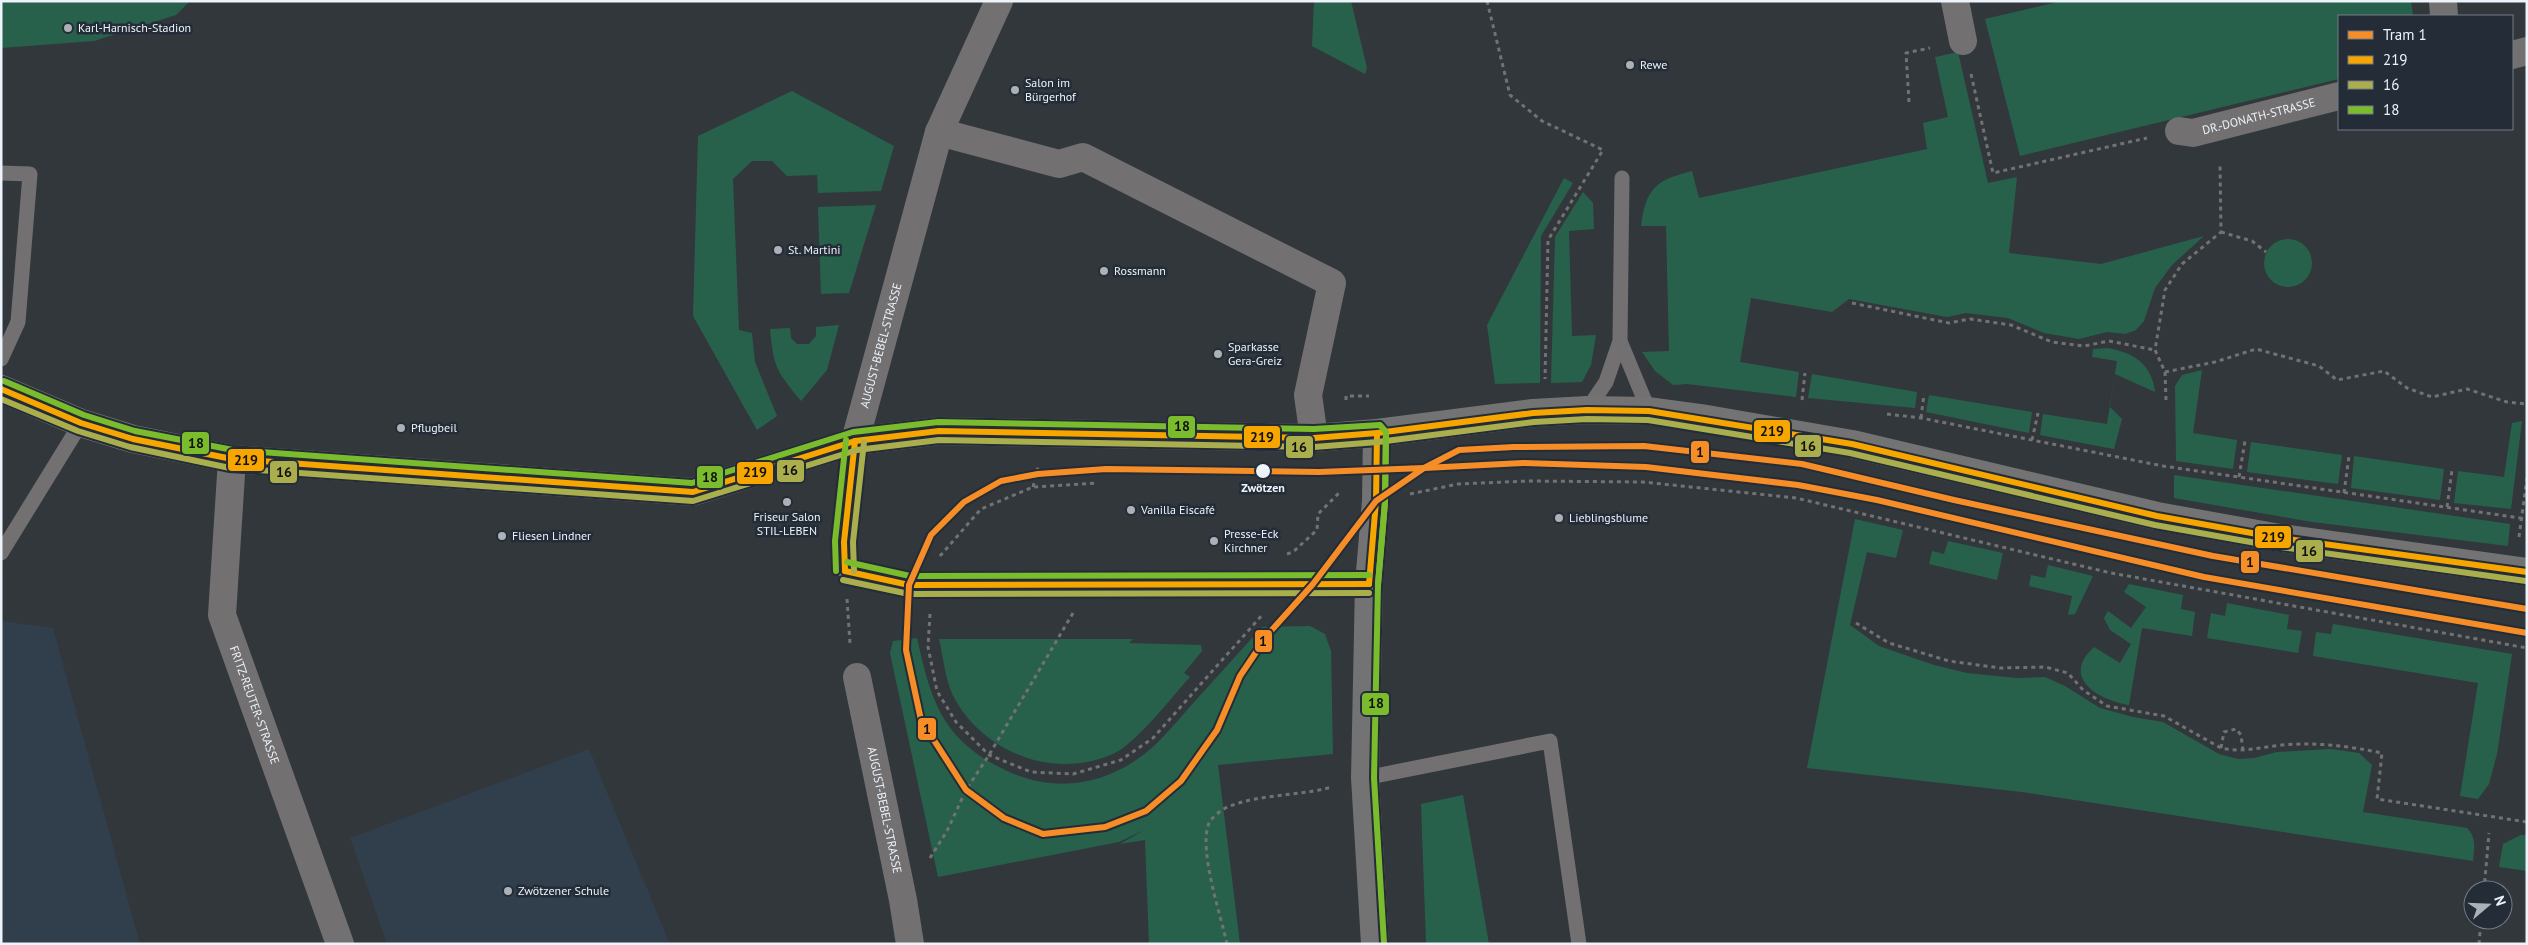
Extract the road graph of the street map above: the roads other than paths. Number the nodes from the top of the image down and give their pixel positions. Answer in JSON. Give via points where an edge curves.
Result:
{"nodes":[{"id":1,"x":1000,"y":1,"type":"edge"},
{"id":2,"x":1955,"y":1,"type":"edge"},
{"id":3,"x":2443,"y":1,"type":"edge"},
{"id":4,"x":2444,"y":15,"type":"edge"},
{"id":5,"x":1963,"y":41,"type":"road end"},
{"id":6,"x":2527,"y":51,"type":"edge"},
{"id":7,"x":2513,"y":55,"type":"edge"},
{"id":8,"x":2338,"y":96,"type":"edge"},
{"id":9,"x":2179,"y":131,"type":"road end"},
{"id":10,"x":939,"y":132,"type":"junction"},
{"id":11,"x":1,"y":173,"type":"edge"},
{"id":12,"x":1622,"y":178,"type":"dead end"},
{"id":13,"x":1620,"y":341,"type":"junction"},
{"id":14,"x":1,"y":359,"type":"edge"},
{"id":15,"x":1,"y":388,"type":"edge"},
{"id":16,"x":1587,"y":410,"type":"junction"},
{"id":17,"x":1649,"y":411,"type":"junction"},
{"id":18,"x":81,"y":423,"type":"junction"},
{"id":19,"x":1377,"y":434,"type":"junction"},
{"id":20,"x":1314,"y":438,"type":"junction"},
{"id":21,"x":855,"y":441,"type":"junction"},
{"id":22,"x":232,"y":459,"type":"junction"},
{"id":23,"x":1,"y":553,"type":"edge"},
{"id":24,"x":2521,"y":571,"type":"edge"},
{"id":25,"x":1368,"y":584,"type":"junction"},
{"id":26,"x":857,"y":677,"type":"road end"},
{"id":27,"x":1365,"y":778,"type":"junction"},
{"id":28,"x":340,"y":944,"type":"edge"},
{"id":29,"x":910,"y":944,"type":"edge"},
{"id":30,"x":1375,"y":944,"type":"edge"},
{"id":31,"x":1579,"y":944,"type":"edge"}],
"edges":[{"from":1,"to":10,"type":"street","name":"AUGUST-BEBEL-STRASSE"},
{"from":2,"to":5,"type":"street"},
{"from":3,"to":4,"type":"street"},
{"from":6,"to":7,"type":"street"},
{"from":8,"to":9,"type":"street","name":"DR.-DONATH-STRASSE","via":[[2193,133]]},
{"from":10,"to":20,"type":"street","via":[[1059,164],[1083,156],[1332,283],[1308,395]]},
{"from":10,"to":21,"type":"street","name":"AUGUST-BEBEL-STRASSE"},
{"from":11,"to":14,"type":"lane","via":[[30,174],[18,322]]},
{"from":12,"to":13,"type":"lane"},
{"from":13,"to":16,"type":"lane","via":[[1606,382]]},
{"from":13,"to":17,"type":"lane"},
{"from":15,"to":18,"type":"main road"},
{"from":16,"to":17,"type":"main road"},
{"from":16,"to":19,"type":"main road","via":[[1533,413]]},
{"from":17,"to":24,"type":"main road","via":[[1852,444],[2157,516],[2274,537]]},
{"from":18,"to":22,"type":"main road","via":[[133,439]]},
{"from":18,"to":23,"type":"lane"},
{"from":19,"to":20,"type":"main road"},
{"from":19,"to":25,"type":"main road","via":[[1376,501]]},
{"from":20,"to":21,"type":"main road","via":[[939,431]]},
{"from":21,"to":22,"type":"main road","via":[[693,492]]},
{"from":21,"to":25,"type":"lane","name":"AUGUST-BEBEL-STRASSE","via":[[844,542],[845,571],[909,586]]},
{"from":22,"to":28,"type":"street","name":"FRITZ-REUTER-STRASSE","via":[[222,615]]},
{"from":25,"to":27,"type":"main road"},
{"from":26,"to":29,"type":"street","name":"AUGUST-BEBEL-STRASSE","via":[[904,900]]},
{"from":27,"to":30,"type":"main road"},
{"from":27,"to":31,"type":"lane","via":[[1550,741]]}]}
